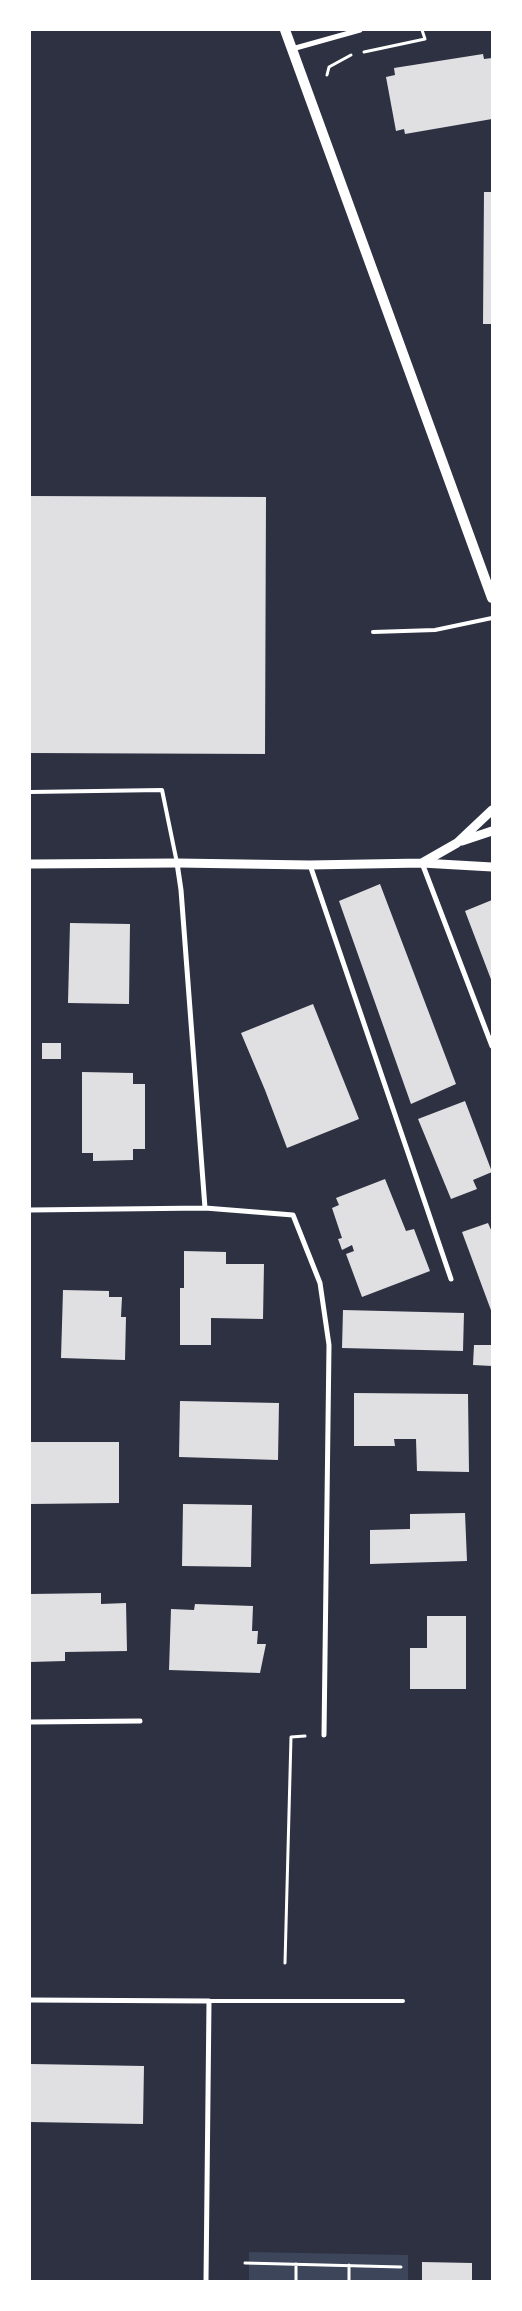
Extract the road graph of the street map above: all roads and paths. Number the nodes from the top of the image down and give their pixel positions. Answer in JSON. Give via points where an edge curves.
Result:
{"nodes":[{"id":1,"x":285,"y":30,"type":"edge"},
{"id":2,"x":360,"y":30,"type":"edge"},
{"id":3,"x":422,"y":30,"type":"edge"},
{"id":4,"x":292,"y":50,"type":"junction"},
{"id":5,"x":324,"y":84,"type":"dead end"},
{"id":6,"x":492,"y":598,"type":"edge"},
{"id":7,"x":492,"y":618,"type":"edge"},
{"id":8,"x":373,"y":632,"type":"dead end"},
{"id":9,"x":30,"y":792,"type":"edge"},
{"id":10,"x":492,"y":810,"type":"edge"},
{"id":11,"x":492,"y":831,"type":"edge"},
{"id":12,"x":457,"y":842,"type":"junction"},
{"id":13,"x":177,"y":862,"type":"junction"},
{"id":14,"x":422,"y":863,"type":"junction"},
{"id":15,"x":30,"y":864,"type":"edge"},
{"id":16,"x":310,"y":865,"type":"junction"},
{"id":17,"x":492,"y":867,"type":"edge"},
{"id":18,"x":492,"y":1046,"type":"edge"},
{"id":19,"x":205,"y":1208,"type":"junction"},
{"id":20,"x":30,"y":1210,"type":"edge"},
{"id":21,"x":451,"y":1279,"type":"dead end"},
{"id":22,"x":140,"y":1721,"type":"dead end"},
{"id":23,"x":30,"y":1722,"type":"edge"},
{"id":24,"x":324,"y":1735,"type":"joint"},
{"id":25,"x":285,"y":1962,"type":"dead end"},
{"id":26,"x":30,"y":2000,"type":"edge"},
{"id":27,"x":208,"y":2000,"type":"junction"},
{"id":28,"x":403,"y":2002,"type":"dead end"},
{"id":29,"x":245,"y":2263,"type":"dead end"},
{"id":30,"x":296,"y":2264,"type":"junction"},
{"id":31,"x":349,"y":2265,"type":"junction"},
{"id":32,"x":401,"y":2267,"type":"dead end"},
{"id":33,"x":206,"y":2281,"type":"edge"},
{"id":34,"x":296,"y":2281,"type":"edge"},
{"id":35,"x":349,"y":2281,"type":"edge"}],
"edges":[{"from":1,"to":4,"type":"main road"},
{"from":2,"to":4,"type":"street"},
{"from":3,"to":5,"type":"path","via":[[425,39],[355,53],[329,66]]},
{"from":4,"to":6,"type":"main road"},
{"from":7,"to":8,"type":"lane","via":[[435,630]]},
{"from":9,"to":13,"type":"lane","via":[[162,790]]},
{"from":10,"to":12,"type":"street"},
{"from":11,"to":12,"type":"street"},
{"from":12,"to":14,"type":"street"},
{"from":13,"to":15,"type":"street"},
{"from":13,"to":16,"type":"street"},
{"from":13,"to":19,"type":"street"},
{"from":14,"to":16,"type":"street"},
{"from":14,"to":17,"type":"street"},
{"from":14,"to":18,"type":"street"},
{"from":16,"to":21,"type":"street"},
{"from":19,"to":20,"type":"street"},
{"from":19,"to":24,"type":"street","via":[[293,1215],[320,1283],[329,1346]]},
{"from":22,"to":23,"type":"street"},
{"from":24,"to":25,"type":"path","via":[[291,1737]]},
{"from":26,"to":27,"type":"street"},
{"from":27,"to":28,"type":"lane"},
{"from":27,"to":33,"type":"street"},
{"from":29,"to":30,"type":"path"},
{"from":30,"to":31,"type":"path"},
{"from":30,"to":34,"type":"path"},
{"from":31,"to":32,"type":"path"},
{"from":31,"to":35,"type":"path"}]}
